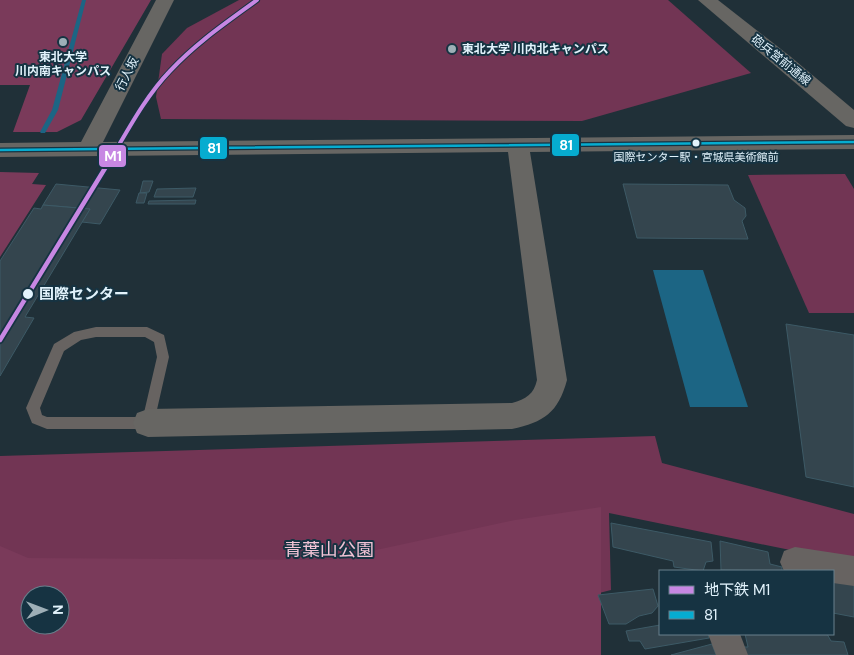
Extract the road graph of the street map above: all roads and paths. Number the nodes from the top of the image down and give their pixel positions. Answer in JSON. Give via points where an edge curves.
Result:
{"nodes":[{"id":1,"x":165,"y":0,"type":"edge"},
{"id":2,"x":707,"y":0,"type":"edge"},
{"id":3,"x":854,"y":121,"type":"edge"},
{"id":4,"x":854,"y":142,"type":"edge"},
{"id":5,"x":518,"y":144,"type":"junction"},
{"id":6,"x":89,"y":148,"type":"junction"},
{"id":7,"x":0,"y":150,"type":"edge"},
{"id":8,"x":148,"y":423,"type":"junction"},
{"id":9,"x":795,"y":562,"type":"dead end"},
{"id":10,"x":854,"y":572,"type":"edge"},
{"id":11,"x":724,"y":635,"type":"edge"},
{"id":12,"x":732,"y":655,"type":"edge"}],
"edges":[{"from":1,"to":6,"type":"street","name":"行人坂"},
{"from":2,"to":3,"type":"street","name":"砲兵営前通線"},
{"from":4,"to":5,"type":"street"},
{"from":5,"to":6,"type":"street"},
{"from":5,"to":8,"type":"street","via":[[552,380],[550,394],[542,404],[529,412],[512,416]]},
{"from":6,"to":7,"type":"street"},
{"from":8,"to":8,"type":"lane","via":[[47,423],[37,420],[33,408],[59,348],[78,336],[96,332],[147,332],[160,339],[163,357]]},
{"from":9,"to":10,"type":"street"},
{"from":11,"to":12,"type":"street"}]}
